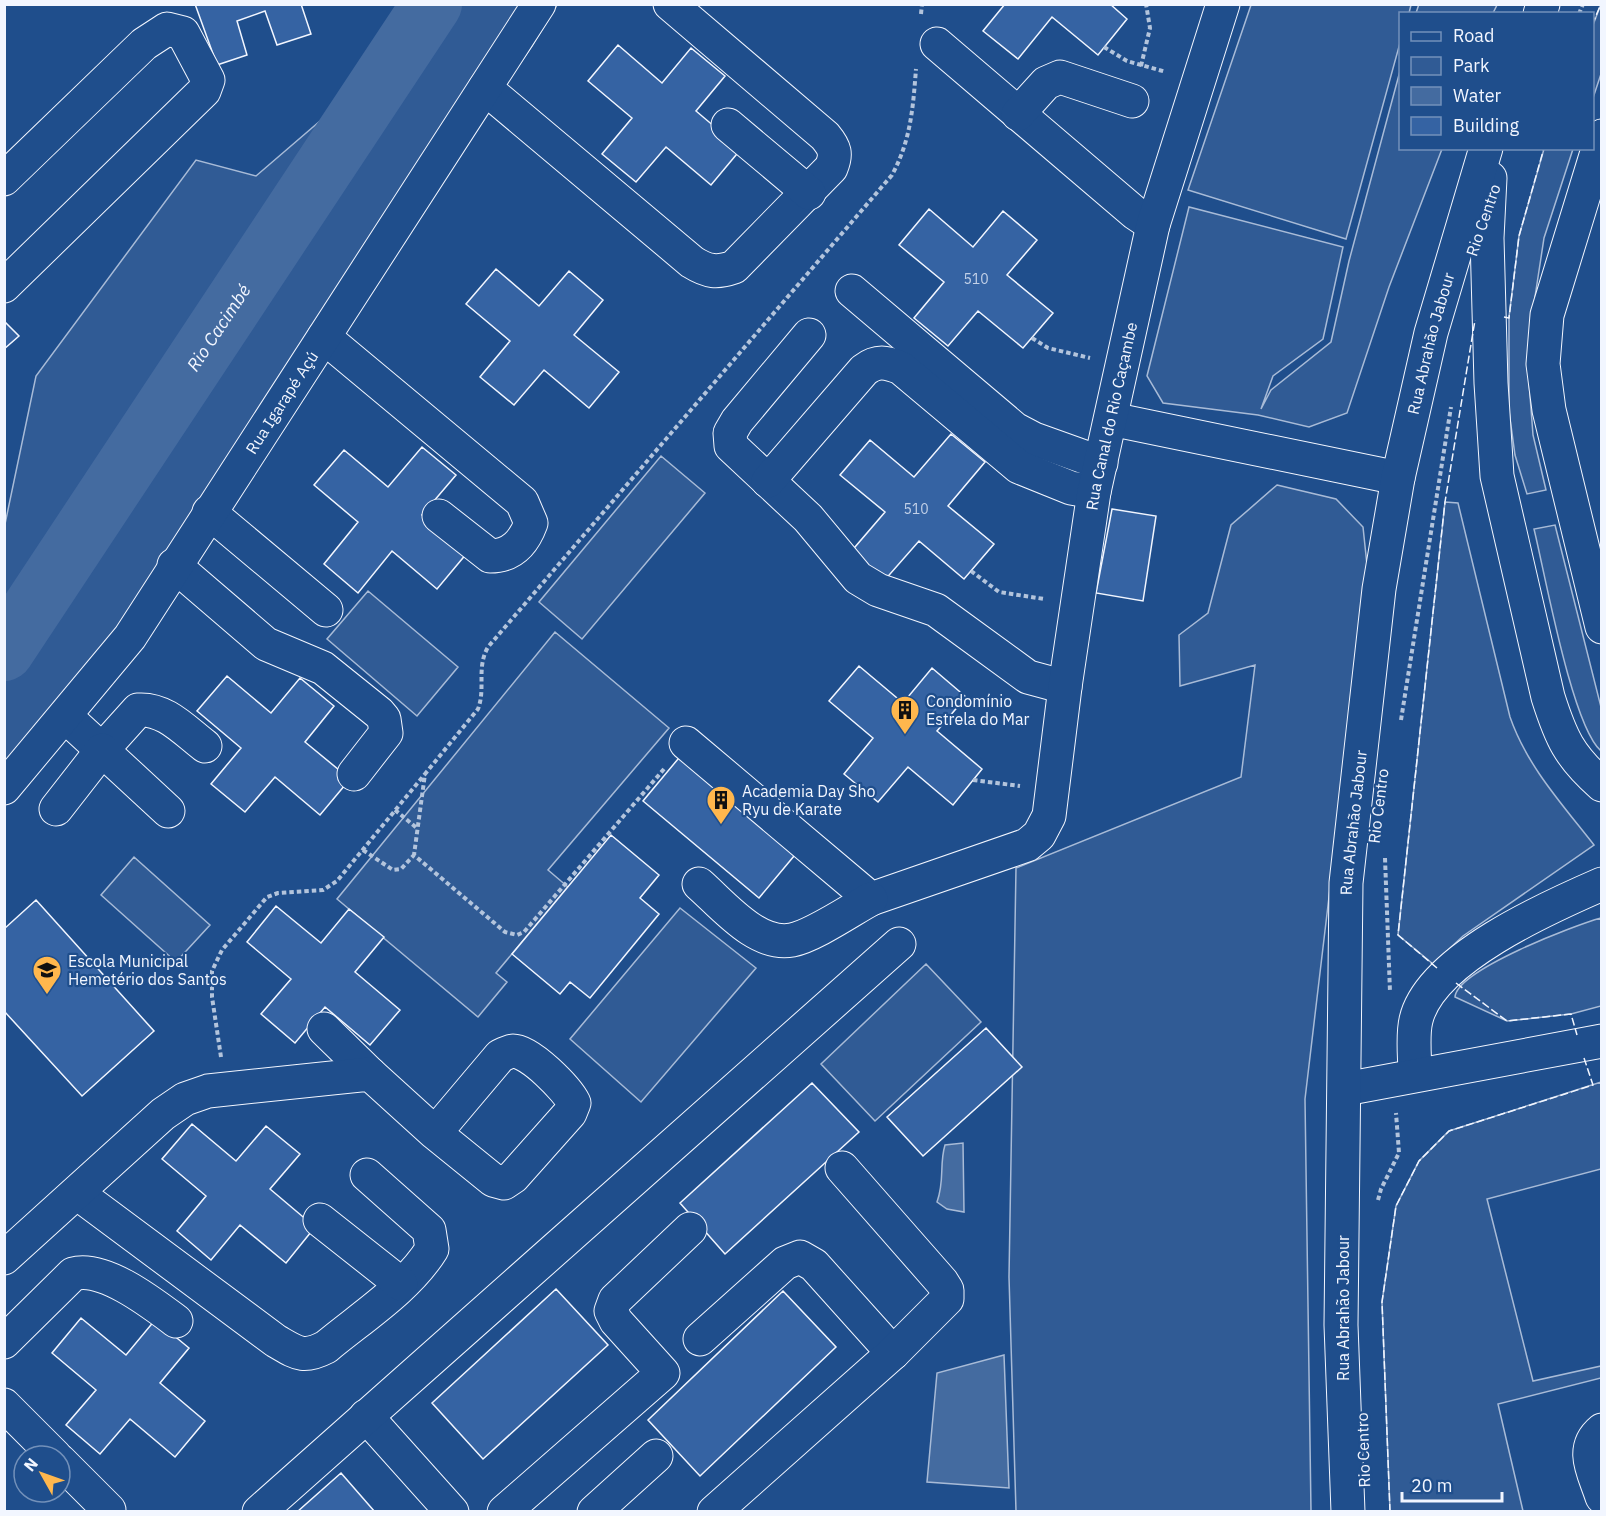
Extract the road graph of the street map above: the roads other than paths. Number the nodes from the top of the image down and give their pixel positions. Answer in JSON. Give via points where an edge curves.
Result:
{"nodes":[{"id":1,"x":539,"y":4,"type":"edge"},
{"id":2,"x":670,"y":4,"type":"edge"},
{"id":3,"x":1223,"y":4,"type":"edge"},
{"id":4,"x":925,"y":41,"type":"road end"},
{"id":5,"x":485,"y":88,"type":"junction"},
{"id":6,"x":1132,"y":101,"type":"road end"},
{"id":7,"x":1018,"y":114,"type":"junction"},
{"id":8,"x":728,"y":125,"type":"dead end"},
{"id":9,"x":1602,"y":136,"type":"edge"},
{"id":10,"x":1485,"y":150,"type":"edge"},
{"id":11,"x":1491,"y":150,"type":"edge"},
{"id":12,"x":4,"y":179,"type":"edge"},
{"id":13,"x":809,"y":193,"type":"junction"},
{"id":14,"x":1153,"y":225,"type":"junction"},
{"id":15,"x":4,"y":286,"type":"edge"},
{"id":16,"x":852,"y":291,"type":"dead end"},
{"id":17,"x":809,"y":336,"type":"dead end"},
{"id":18,"x":324,"y":337,"type":"junction"},
{"id":19,"x":1111,"y":419,"type":"junction"},
{"id":20,"x":1097,"y":478,"type":"junction"},
{"id":21,"x":1398,"y":478,"type":"junction"},
{"id":22,"x":768,"y":482,"type":"junction"},
{"id":23,"x":209,"y":512,"type":"junction"},
{"id":24,"x":438,"y":516,"type":"dead end"},
{"id":25,"x":174,"y":565,"type":"junction"},
{"id":26,"x":326,"y":610,"type":"dead end"},
{"id":27,"x":1602,"y":627,"type":"edge"},
{"id":28,"x":1065,"y":687,"type":"junction"},
{"id":29,"x":65,"y":716,"type":"junction"},
{"id":30,"x":686,"y":743,"type":"road end"},
{"id":31,"x":205,"y":746,"type":"dead end"},
{"id":32,"x":102,"y":750,"type":"junction"},
{"id":33,"x":354,"y":774,"type":"dead end"},
{"id":34,"x":1602,"y":785,"type":"edge"},
{"id":35,"x":4,"y":788,"type":"edge"},
{"id":36,"x":56,"y":809,"type":"dead end"},
{"id":37,"x":168,"y":811,"type":"dead end"},
{"id":38,"x":699,"y":884,"type":"dead end"},
{"id":39,"x":1602,"y":884,"type":"edge"},
{"id":40,"x":871,"y":899,"type":"junction"},
{"id":41,"x":900,"y":944,"type":"dead end"},
{"id":42,"x":324,"y":1029,"type":"dead end"},
{"id":43,"x":1602,"y":1041,"type":"edge"},
{"id":44,"x":370,"y":1074,"type":"junction"},
{"id":45,"x":1405,"y":1077,"type":"junction"},
{"id":46,"x":1345,"y":1089,"type":"junction"},
{"id":47,"x":435,"y":1133,"type":"dead end"},
{"id":48,"x":842,"y":1168,"type":"dead end"},
{"id":49,"x":367,"y":1175,"type":"dead end"},
{"id":50,"x":77,"y":1193,"type":"junction"},
{"id":51,"x":320,"y":1220,"type":"dead end"},
{"id":52,"x":690,"y":1229,"type":"dead end"},
{"id":53,"x":4,"y":1258,"type":"edge"},
{"id":54,"x":401,"y":1284,"type":"junction"},
{"id":55,"x":176,"y":1321,"type":"dead end"},
{"id":56,"x":700,"y":1339,"type":"dead end"},
{"id":57,"x":4,"y":1342,"type":"edge"},
{"id":58,"x":893,"y":1353,"type":"junction"},
{"id":59,"x":4,"y":1405,"type":"edge"},
{"id":60,"x":366,"y":1416,"type":"junction"},
{"id":61,"x":1602,"y":1430,"type":"edge"},
{"id":62,"x":43,"y":1444,"type":"edge"},
{"id":63,"x":656,"y":1456,"type":"dead end"},
{"id":64,"x":72,"y":1473,"type":"edge"},
{"id":65,"x":1602,"y":1497,"type":"edge"},
{"id":66,"x":109,"y":1510,"type":"dead end"},
{"id":67,"x":259,"y":1512,"type":"edge"},
{"id":68,"x":452,"y":1512,"type":"edge"},
{"id":69,"x":504,"y":1512,"type":"edge"},
{"id":70,"x":594,"y":1512,"type":"edge"},
{"id":71,"x":714,"y":1512,"type":"edge"},
{"id":72,"x":1348,"y":1512,"type":"edge"}],
"edges":[{"from":1,"to":5,"type":"street","name":"Rua Igarapé Açú"},
{"from":2,"to":13,"type":"street","via":[[834,147],[836,158],[831,168]]},
{"from":3,"to":14,"type":"street","name":"Rua Canal do Rio Caçambe"},
{"from":4,"to":7,"type":"street"},
{"from":5,"to":13,"type":"street","via":[[705,270],[721,272],[734,267]]},
{"from":5,"to":18,"type":"street","name":"Rua Igarapé Açú"},
{"from":6,"to":7,"type":"street","via":[[1060,77],[1046,83]]},
{"from":7,"to":14,"type":"street"},
{"from":8,"to":13,"type":"street"},
{"from":9,"to":27,"type":"street","via":[[1547,315],[1543,363],[1549,410]]},
{"from":10,"to":21,"type":"street","name":"Rua Abrahão Jabour","via":[[1431,333]]},
{"from":11,"to":34,"type":"street","via":[[1487,238],[1497,477],[1558,728],[1577,764]]},
{"from":12,"to":15,"type":"street","via":[[144,44],[167,29],[183,33],[208,80],[204,91]]},
{"from":14,"to":19,"type":"street","name":"Rua Canal do Rio Caçambe"},
{"from":16,"to":20,"type":"street","via":[[1015,429],[1066,452]]},
{"from":17,"to":22,"type":"street","via":[[730,433],[731,446]]},
{"from":18,"to":23,"type":"street","name":"Rua Igarapé Açú"},
{"from":18,"to":24,"type":"street","via":[[522,502],[531,523],[511,552],[490,556]]},
{"from":19,"to":20,"type":"street","name":"Rua Canal do Rio Caçambe"},
{"from":19,"to":21,"type":"street"},
{"from":20,"to":22,"type":"street","via":[[1071,488],[1019,467],[901,368],[886,362],[873,363],[864,370]]},
{"from":20,"to":28,"type":"street","name":"Rua Canal do Rio Caçambe"},
{"from":21,"to":46,"type":"street","name":"Rua Abrahão Jabour","via":[[1379,589],[1346,883]]},
{"from":22,"to":28,"type":"street","via":[[808,518],[858,578],[878,590],[936,610],[1028,677]]},
{"from":23,"to":25,"type":"street","name":"Rua Igarapé Açú"},
{"from":23,"to":26,"type":"street"},
{"from":25,"to":29,"type":"street","name":"Rua Igarapé Açú","via":[[130,637]]},
{"from":25,"to":33,"type":"street","via":[[266,644],[323,668],[384,719],[386,733]]},
{"from":28,"to":40,"type":"street","name":"Rua Canal do Rio Caçambe","via":[[1049,816],[1039,835],[1027,845]]},
{"from":29,"to":32,"type":"street"},
{"from":29,"to":35,"type":"street","name":"Rua Igarapé Açú"},
{"from":30,"to":40,"type":"street"},
{"from":31,"to":32,"type":"street","via":[[152,709],[138,710]]},
{"from":32,"to":36,"type":"street"},
{"from":32,"to":37,"type":"street"},
{"from":38,"to":40,"type":"street","via":[[754,932],[776,940],[793,940]]},
{"from":39,"to":45,"type":"street","via":[[1495,935],[1446,976],[1427,996],[1416,1020]]},
{"from":41,"to":60,"type":"street"},
{"from":42,"to":44,"type":"street"},
{"from":43,"to":45,"type":"street"},
{"from":44,"to":47,"type":"street"},
{"from":44,"to":50,"type":"street","via":[[225,1088],[185,1099],[163,1114]]},
{"from":45,"to":46,"type":"street"},
{"from":46,"to":72,"type":"street","name":"Rua Abrahão Jabour","via":[[1341,1325]]},
{"from":48,"to":58,"type":"street","via":[[947,1290],[942,1307]]},
{"from":49,"to":54,"type":"street","via":[[429,1230],[432,1249]]},
{"from":50,"to":53,"type":"street"},
{"from":50,"to":54,"type":"street","via":[[297,1354],[312,1355],[326,1347]]},
{"from":51,"to":54,"type":"street"},
{"from":52,"to":69,"type":"street","via":[[615,1300],[610,1311],[663,1373]]},
{"from":55,"to":57,"type":"street","via":[[147,1300],[94,1273],[82,1271],[73,1274]]},
{"from":56,"to":58,"type":"street","via":[[785,1263],[800,1257],[814,1265]]},
{"from":58,"to":71,"type":"street"},
{"from":59,"to":62,"type":"street"},
{"from":60,"to":67,"type":"street"},
{"from":60,"to":68,"type":"street"},
{"from":61,"to":65,"type":"street","via":[[1592,1438],[1588,1451]]},
{"from":63,"to":70,"type":"street"},
{"from":64,"to":66,"type":"street"}]}
